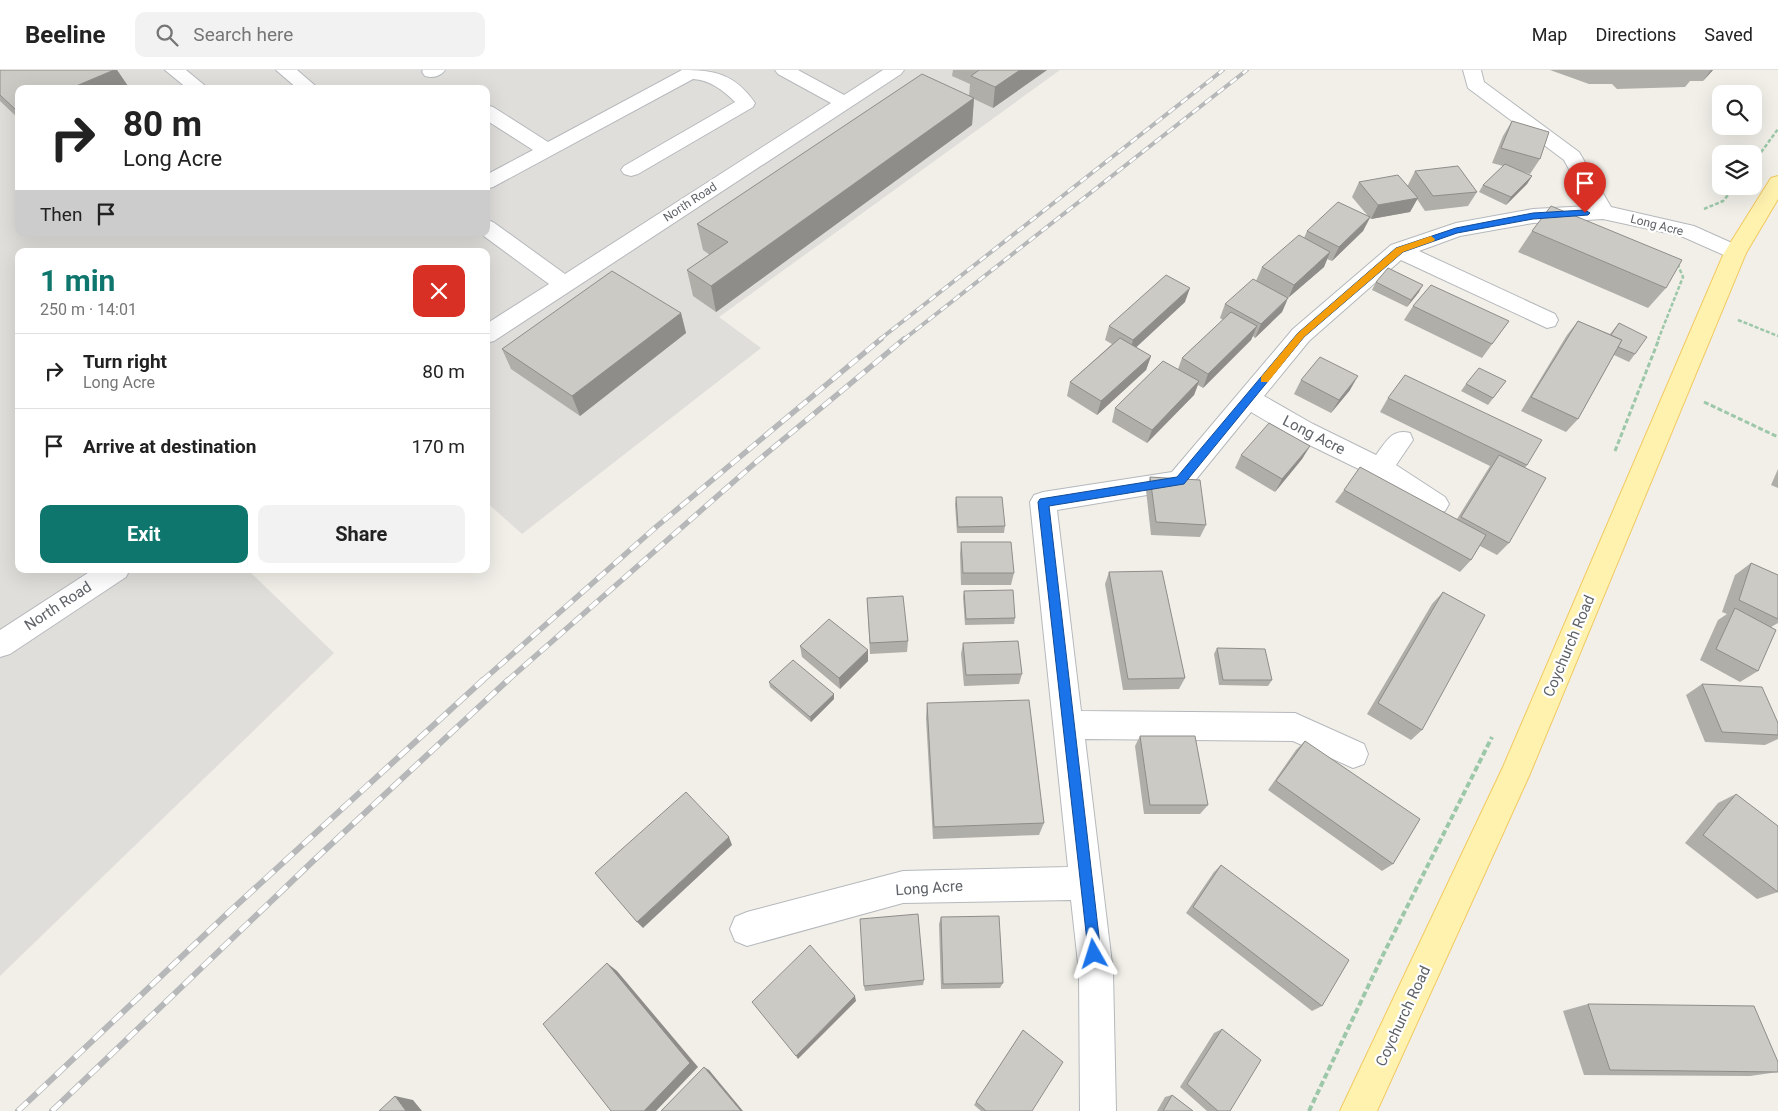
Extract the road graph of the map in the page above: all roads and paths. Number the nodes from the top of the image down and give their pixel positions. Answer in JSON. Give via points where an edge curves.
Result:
{"nodes":[{"id":1,"x":174,"y":70,"type":"edge"},
{"id":2,"x":285,"y":70,"type":"edge"},
{"id":3,"x":784,"y":70,"type":"edge"},
{"id":4,"x":894,"y":70,"type":"edge"},
{"id":5,"x":1472,"y":70,"type":"edge"},
{"id":6,"x":195,"y":85,"type":"edge"},
{"id":7,"x":305,"y":85,"type":"edge"},
{"id":8,"x":844,"y":102,"type":"junction"},
{"id":9,"x":490,"y":114,"type":"edge"},
{"id":10,"x":1778,"y":129,"type":"edge"},
{"id":11,"x":547,"y":150,"type":"junction"},
{"id":12,"x":1762,"y":151,"type":"edge"},
{"id":13,"x":631,"y":170,"type":"dead end"},
{"id":14,"x":490,"y":181,"type":"edge"},
{"id":15,"x":1778,"y":182,"type":"edge"},
{"id":16,"x":1730,"y":195,"type":"edge"},
{"id":17,"x":1603,"y":212,"type":"junction"},
{"id":18,"x":490,"y":230,"type":"edge"},
{"id":19,"x":1687,"y":231,"type":"junction"},
{"id":20,"x":1399,"y":250,"type":"junction"},
{"id":21,"x":1735,"y":253,"type":"junction"},
{"id":22,"x":564,"y":284,"type":"junction"},
{"id":23,"x":1547,"y":320,"type":"dead end"},
{"id":24,"x":490,"y":332,"type":"edge"},
{"id":25,"x":1249,"y":399,"type":"junction"},
{"id":26,"x":1700,"y":400,"type":"dead end"},
{"id":27,"x":1778,"y":437,"type":"edge"},
{"id":28,"x":1401,"y":440,"type":"dead end"},
{"id":29,"x":1614,"y":454,"type":"dead end"},
{"id":30,"x":1380,"y":468,"type":"junction"},
{"id":31,"x":1436,"y":504,"type":"dead end"},
{"id":32,"x":110,"y":573,"type":"edge"},
{"id":33,"x":0,"y":645,"type":"edge"},
{"id":34,"x":1068,"y":725,"type":"junction"},
{"id":35,"x":1495,"y":730,"type":"dead end"},
{"id":36,"x":1354,"y":754,"type":"dead end"},
{"id":37,"x":1086,"y":883,"type":"junction"},
{"id":38,"x":747,"y":929,"type":"dead end"},
{"id":39,"x":1098,"y":1111,"type":"edge"},
{"id":40,"x":1308,"y":1111,"type":"edge"},
{"id":41,"x":1358,"y":1111,"type":"edge"}],
"edges":[{"from":1,"to":6,"type":"street"},
{"from":2,"to":7,"type":"street"},
{"from":3,"to":8,"type":"street"},
{"from":4,"to":8,"type":"street","name":"North Road"},
{"from":5,"to":17,"type":"street","via":[[1475,84],[1572,156]]},
{"from":8,"to":22,"type":"street","name":"North Road"},
{"from":9,"to":11,"type":"street"},
{"from":10,"to":12,"type":"path"},
{"from":11,"to":13,"type":"street","via":[[690,73],[704,73],[732,88],[746,103]]},
{"from":11,"to":14,"type":"street"},
{"from":15,"to":21,"type":"main road","name":"Coychurch Road"},
{"from":16,"to":19,"type":"path","via":[[1714,207],[1693,211]]},
{"from":17,"to":19,"type":"street","name":"Long Acre"},
{"from":17,"to":20,"type":"street","name":"Long Acre","via":[[1533,216],[1456,230]]},
{"from":18,"to":22,"type":"street"},
{"from":19,"to":21,"type":"street","name":"Long Acre"},
{"from":19,"to":29,"type":"path","via":[[1676,261],[1683,277]]},
{"from":20,"to":23,"type":"street"},
{"from":20,"to":25,"type":"street","name":"Long Acre","via":[[1301,335]]},
{"from":21,"to":41,"type":"main road","name":"Coychurch Road","via":[[1514,776]]},
{"from":22,"to":24,"type":"street","name":"North Road"},
{"from":25,"to":30,"type":"street","name":"Long Acre","via":[[1304,431]]},
{"from":25,"to":34,"type":"street","name":"Long Acre","via":[[1180,481],[1043,502]]},
{"from":26,"to":27,"type":"path"},
{"from":28,"to":30,"type":"street"},
{"from":30,"to":31,"type":"street","name":"Long Acre"},
{"from":32,"to":33,"type":"street","name":"North Road"},
{"from":34,"to":36,"type":"street","via":[[1295,727]]},
{"from":34,"to":37,"type":"street","name":"Long Acre"},
{"from":35,"to":40,"type":"path"},
{"from":37,"to":38,"type":"street","name":"Long Acre","via":[[903,887]]},
{"from":37,"to":39,"type":"street","name":"Long Acre","via":[[1096,972]]}]}
